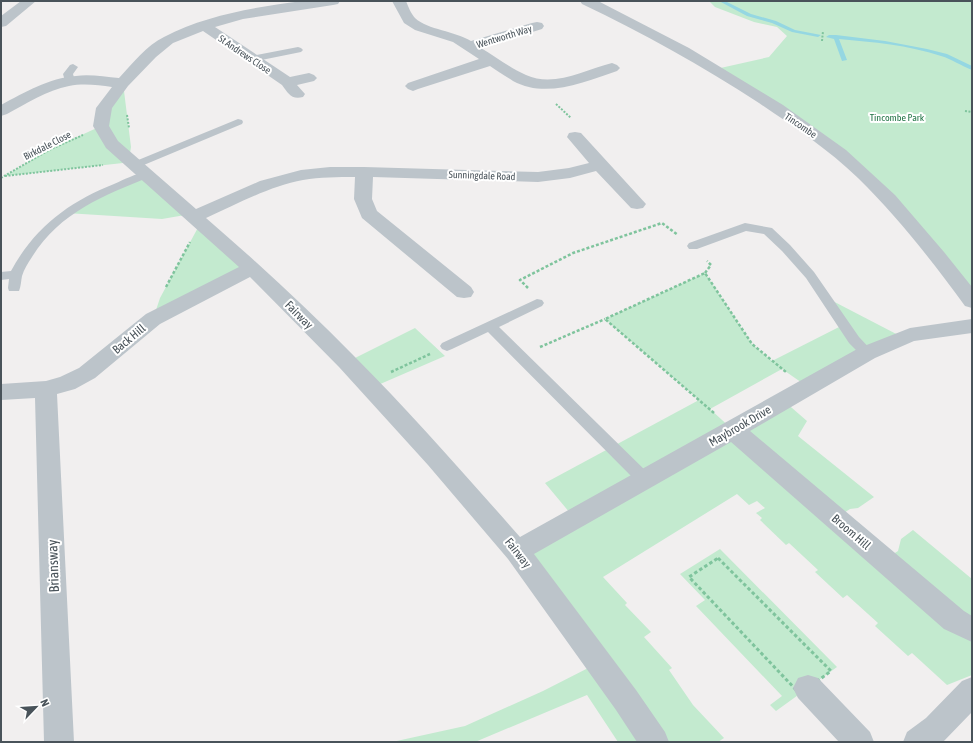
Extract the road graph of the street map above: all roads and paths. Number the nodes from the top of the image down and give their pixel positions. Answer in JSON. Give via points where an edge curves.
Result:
{"nodes":[{"id":1,"x":29,"y":1,"type":"edge"},
{"id":2,"x":333,"y":1,"type":"edge"},
{"id":3,"x":399,"y":1,"type":"edge"},
{"id":4,"x":587,"y":1,"type":"edge"},
{"id":5,"x":524,"y":18,"type":"dead end"},
{"id":6,"x":1,"y":22,"type":"edge"},
{"id":7,"x":204,"y":26,"type":"junction"},
{"id":8,"x":537,"y":26,"type":"junction"},
{"id":9,"x":823,"y":31,"type":"dead end"},
{"id":10,"x":550,"y":34,"type":"dead end"},
{"id":11,"x":822,"y":41,"type":"dead end"},
{"id":12,"x":471,"y":46,"type":"junction"},
{"id":13,"x":298,"y":50,"type":"dead end"},
{"id":14,"x":252,"y":59,"type":"junction"},
{"id":15,"x":492,"y":60,"type":"junction"},
{"id":16,"x":624,"y":77,"type":"dead end"},
{"id":17,"x":309,"y":78,"type":"dead end"},
{"id":18,"x":287,"y":82,"type":"junction"},
{"id":19,"x":122,"y":83,"type":"junction"},
{"id":20,"x":542,"y":84,"type":"junction"},
{"id":21,"x":413,"y":86,"type":"dead end"},
{"id":22,"x":297,"y":94,"type":"dead end"},
{"id":23,"x":1,"y":111,"type":"edge"},
{"id":24,"x":965,"y":111,"type":"dead end"},
{"id":25,"x":972,"y":112,"type":"edge"},
{"id":26,"x":238,"y":122,"type":"dead end"},
{"id":27,"x":101,"y":126,"type":"junction"},
{"id":28,"x":575,"y":137,"type":"joint"},
{"id":29,"x":135,"y":165,"type":"junction"},
{"id":30,"x":600,"y":165,"type":"junction"},
{"id":31,"x":364,"y":172,"type":"junction"},
{"id":32,"x":5,"y":176,"type":"junction"},
{"id":33,"x":1,"y":178,"type":"edge"},
{"id":34,"x":637,"y":204,"type":"dead end"},
{"id":35,"x":198,"y":219,"type":"junction"},
{"id":36,"x":693,"y":246,"type":"joint"},
{"id":37,"x":252,"y":268,"type":"junction"},
{"id":38,"x":15,"y":275,"type":"junction"},
{"id":39,"x":1,"y":276,"type":"edge"},
{"id":40,"x":14,"y":288,"type":"dead end"},
{"id":41,"x":451,"y":288,"type":"dead end"},
{"id":42,"x":972,"y":301,"type":"edge"},
{"id":43,"x":537,"y":303,"type":"joint"},
{"id":44,"x":153,"y":319,"type":"junction"},
{"id":45,"x":605,"y":319,"type":"junction"},
{"id":46,"x":972,"y":326,"type":"edge"},
{"id":47,"x":491,"y":327,"type":"junction"},
{"id":48,"x":447,"y":346,"type":"joint"},
{"id":49,"x":867,"y":352,"type":"junction"},
{"id":50,"x":520,"y":356,"type":"junction"},
{"id":51,"x":366,"y":383,"type":"junction"},
{"id":52,"x":808,"y":387,"type":"junction"},
{"id":53,"x":46,"y":389,"type":"junction"},
{"id":54,"x":1,"y":392,"type":"edge"},
{"id":55,"x":733,"y":430,"type":"junction"},
{"id":56,"x":645,"y":480,"type":"junction"},
{"id":57,"x":517,"y":551,"type":"junction"},
{"id":58,"x":972,"y":630,"type":"edge"},
{"id":59,"x":808,"y":688,"type":"junction"},
{"id":60,"x":972,"y":691,"type":"edge"},
{"id":61,"x":927,"y":735,"type":"edge"},
{"id":62,"x":59,"y":742,"type":"edge"},
{"id":63,"x":654,"y":742,"type":"edge"},
{"id":64,"x":859,"y":742,"type":"edge"}],
"edges":[{"from":1,"to":6,"type":"street"},
{"from":2,"to":7,"type":"street","via":[[241,15]]},
{"from":3,"to":12,"type":"street","name":"Wentworth Way","via":[[408,20]]},
{"from":4,"to":42,"type":"street","name":"Tincombe","via":[[716,69],[819,137],[875,184],[935,252]]},
{"from":5,"to":8,"type":"street","name":"Wentworth Way"},
{"from":7,"to":14,"type":"street","name":"St Andrews Close"},
{"from":7,"to":19,"type":"street","via":[[168,40]]},
{"from":8,"to":10,"type":"street","name":"Wentworth Way"},
{"from":8,"to":12,"type":"street","name":"Wentworth Way"},
{"from":9,"to":11,"type":"path"},
{"from":12,"to":15,"type":"street","name":"Wentworth Way"},
{"from":13,"to":14,"type":"lane"},
{"from":14,"to":18,"type":"street","name":"St Andrews Close"},
{"from":15,"to":20,"type":"street","name":"Wentworth Way","via":[[519,78]]},
{"from":15,"to":21,"type":"street"},
{"from":16,"to":20,"type":"street","name":"Wentworth Way","via":[[606,65],[568,82]]},
{"from":17,"to":18,"type":"street"},
{"from":18,"to":22,"type":"street","name":"St Andrews Close"},
{"from":19,"to":23,"type":"street","via":[[91,80],[71,74]]},
{"from":19,"to":27,"type":"street","via":[[104,108]]},
{"from":19,"to":29,"type":"path"},
{"from":20,"to":28,"type":"path","via":[[549,98],[576,124]]},
{"from":24,"to":25,"type":"path"},
{"from":26,"to":29,"type":"lane","via":[[225,124]]},
{"from":27,"to":29,"type":"street","name":"Fairway","via":[[112,144]]},
{"from":27,"to":32,"type":"path","name":"Birkdale Close","via":[[49,150]]},
{"from":28,"to":30,"type":"street"},
{"from":29,"to":32,"type":"path"},
{"from":29,"to":35,"type":"street","name":"Fairway"},
{"from":29,"to":38,"type":"lane","via":[[98,194],[58,218],[34,245]]},
{"from":30,"to":31,"type":"street","name":"Sunningdale Road","via":[[570,173],[538,177]]},
{"from":30,"to":34,"type":"street"},
{"from":31,"to":35,"type":"street","name":"Sunningdale Road","via":[[301,175],[266,185]]},
{"from":31,"to":41,"type":"street","via":[[363,199],[369,214]]},
{"from":32,"to":33,"type":"path","name":"Birkdale Close"},
{"from":35,"to":37,"type":"street","name":"Fairway"},
{"from":35,"to":44,"type":"path","via":[[160,298]]},
{"from":36,"to":43,"type":"path","via":[[662,223],[592,246],[520,280],[532,291]]},
{"from":36,"to":49,"type":"lane","via":[[745,227],[768,231],[810,275],[854,340]]},
{"from":37,"to":44,"type":"street","name":"Back Hill"},
{"from":37,"to":51,"type":"street","name":"Fairway"},
{"from":38,"to":39,"type":"lane"},
{"from":38,"to":40,"type":"lane"},
{"from":43,"to":47,"type":"lane"},
{"from":44,"to":53,"type":"street","name":"Back Hill","via":[[87,373],[67,383]]},
{"from":45,"to":50,"type":"path"},
{"from":45,"to":52,"type":"path","via":[[706,273],[752,344]]},
{"from":45,"to":55,"type":"path"},
{"from":46,"to":49,"type":"street","name":"Maybrook Drive","via":[[910,335]]},
{"from":47,"to":48,"type":"lane"},
{"from":47,"to":50,"type":"lane"},
{"from":48,"to":51,"type":"path"},
{"from":49,"to":52,"type":"street","name":"Maybrook Drive"},
{"from":50,"to":56,"type":"lane"},
{"from":51,"to":57,"type":"street","name":"Fairway"},
{"from":52,"to":55,"type":"street","name":"Maybrook Drive"},
{"from":53,"to":54,"type":"street","name":"Back Hill"},
{"from":53,"to":62,"type":"street","name":"Briansway"},
{"from":55,"to":56,"type":"street","name":"Maybrook Drive"},
{"from":55,"to":58,"type":"street","name":"Broom Hill","via":[[954,620]]},
{"from":56,"to":57,"type":"street","name":"Maybrook Drive"},
{"from":57,"to":63,"type":"street","name":"Fairway"},
{"from":59,"to":59,"type":"path","via":[[800,694],[689,577],[718,558],[831,671]]},
{"from":59,"to":64,"type":"street"},
{"from":60,"to":61,"type":"street"}]}
